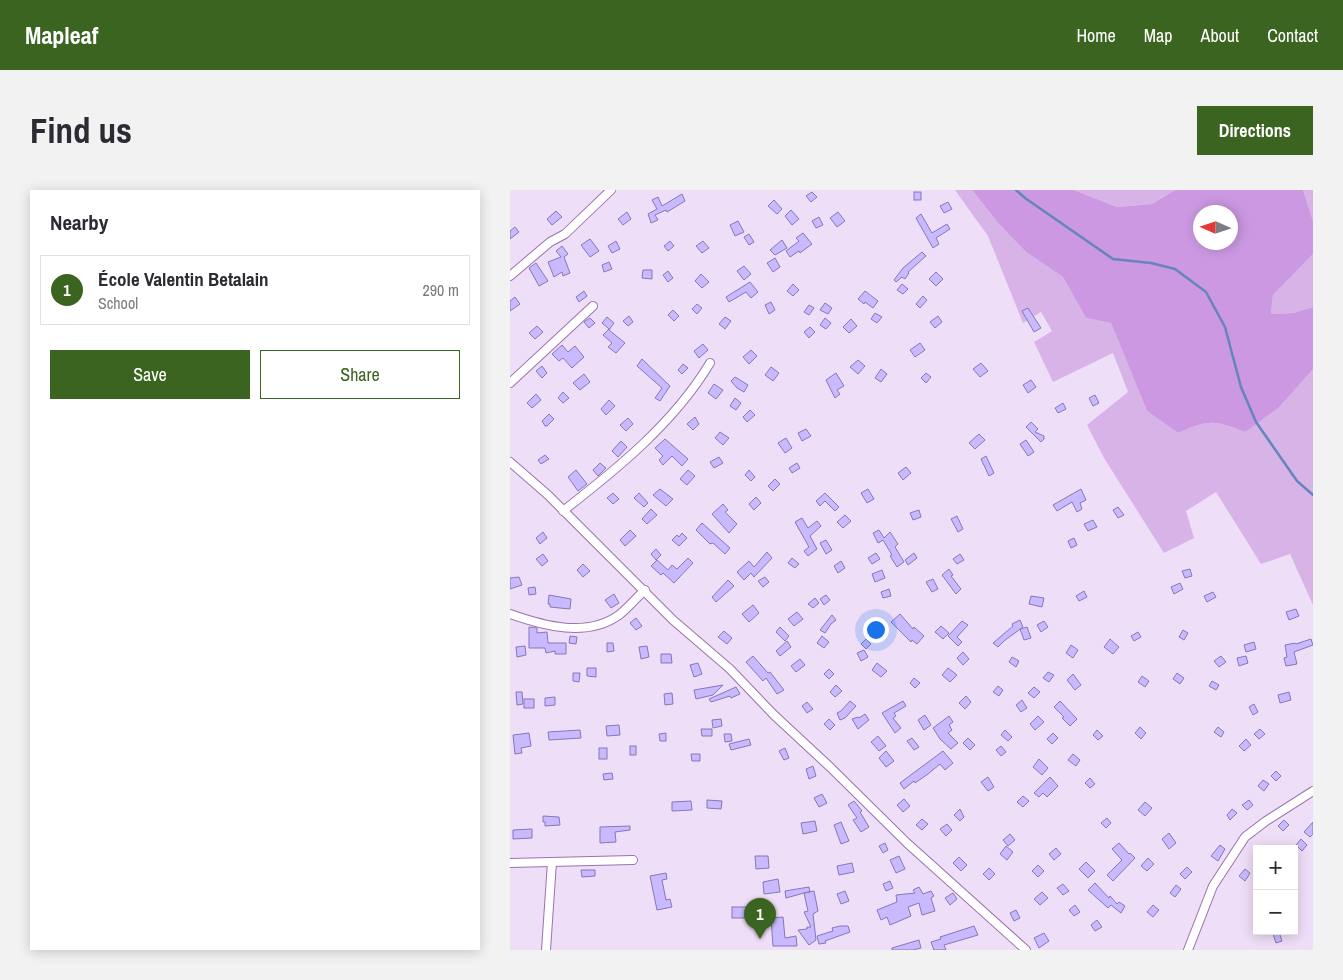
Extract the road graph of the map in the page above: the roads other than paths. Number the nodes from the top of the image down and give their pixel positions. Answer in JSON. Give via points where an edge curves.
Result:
{"nodes":[{"id":1,"x":611,"y":190,"type":"edge"},
{"id":2,"x":510,"y":276,"type":"edge"},
{"id":3,"x":593,"y":306,"type":"dead end"},
{"id":4,"x":710,"y":364,"type":"dead end"},
{"id":5,"x":510,"y":383,"type":"edge"},
{"id":6,"x":510,"y":462,"type":"edge"},
{"id":7,"x":563,"y":510,"type":"junction"},
{"id":8,"x":644,"y":590,"type":"junction"},
{"id":9,"x":510,"y":614,"type":"edge"},
{"id":10,"x":1313,"y":791,"type":"edge"},
{"id":11,"x":633,"y":860,"type":"dead end"},
{"id":12,"x":552,"y":862,"type":"junction"},
{"id":13,"x":510,"y":863,"type":"edge"},
{"id":14,"x":546,"y":950,"type":"edge"},
{"id":15,"x":1026,"y":950,"type":"edge"},
{"id":16,"x":1188,"y":950,"type":"edge"}],
"edges":[{"from":1,"to":2,"type":"street","via":[[565,234],[550,242]]},
{"from":3,"to":5,"type":"street"},
{"from":4,"to":7,"type":"street","via":[[669,419],[604,480]]},
{"from":6,"to":7,"type":"street"},
{"from":7,"to":8,"type":"street"},
{"from":8,"to":9,"type":"street","via":[[620,614],[596,626],[560,627]]},
{"from":8,"to":15,"type":"street","via":[[730,669],[933,868]]},
{"from":10,"to":16,"type":"street","via":[[1245,837],[1213,886]]},
{"from":11,"to":12,"type":"street"},
{"from":12,"to":13,"type":"street"},
{"from":12,"to":14,"type":"street"}]}
